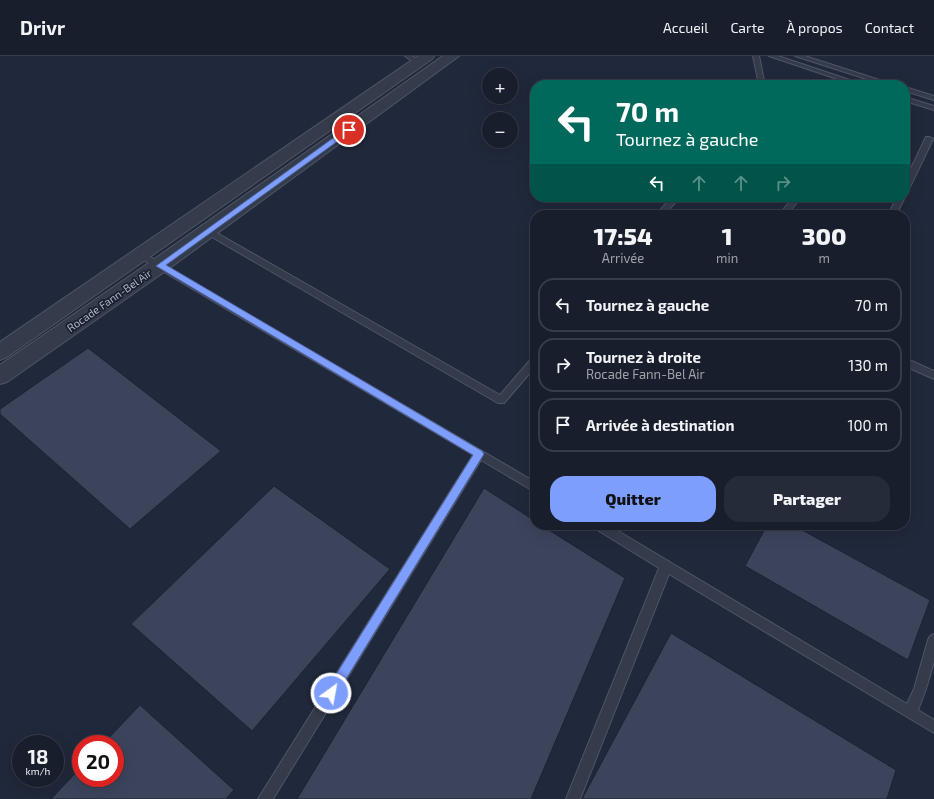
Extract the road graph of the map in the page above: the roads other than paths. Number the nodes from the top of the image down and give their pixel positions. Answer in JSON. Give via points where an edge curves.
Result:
{"nodes":[{"id":1,"x":452,"y":56,"type":"edge"},
{"id":2,"x":756,"y":56,"type":"edge"},
{"id":3,"x":772,"y":56,"type":"edge"},
{"id":4,"x":798,"y":56,"type":"edge"},
{"id":5,"x":417,"y":58,"type":"edge"},
{"id":6,"x":761,"y":80,"type":"edge"},
{"id":7,"x":846,"y":80,"type":"edge"},
{"id":8,"x":876,"y":80,"type":"edge"},
{"id":9,"x":910,"y":91,"type":"edge"},
{"id":10,"x":934,"y":98,"type":"edge"},
{"id":11,"x":910,"y":100,"type":"edge"},
{"id":12,"x":934,"y":108,"type":"edge"},
{"id":13,"x":929,"y":139,"type":"dead end"},
{"id":14,"x":910,"y":179,"type":"edge"},
{"id":15,"x":672,"y":202,"type":"edge"},
{"id":16,"x":793,"y":202,"type":"edge"},
{"id":17,"x":664,"y":210,"type":"edge"},
{"id":18,"x":787,"y":210,"type":"edge"},
{"id":19,"x":208,"y":231,"type":"junction"},
{"id":20,"x":140,"y":254,"type":"junction"},
{"id":21,"x":160,"y":266,"type":"junction"},
{"id":22,"x":0,"y":352,"type":"edge"},
{"id":23,"x":910,"y":364,"type":"edge"},
{"id":24,"x":530,"y":367,"type":"edge"},
{"id":25,"x":934,"y":375,"type":"edge"},
{"id":26,"x":0,"y":376,"type":"edge"},
{"id":27,"x":479,"y":454,"type":"junction"},
{"id":28,"x":530,"y":484,"type":"edge"},
{"id":29,"x":606,"y":530,"type":"edge"},
{"id":30,"x":666,"y":566,"type":"junction"},
{"id":31,"x":934,"y":640,"type":"edge"},
{"id":32,"x":910,"y":713,"type":"junction"},
{"id":33,"x":934,"y":727,"type":"edge"},
{"id":34,"x":265,"y":799,"type":"edge"},
{"id":35,"x":573,"y":799,"type":"edge"}],
"edges":[{"from":1,"to":19,"type":"street","name":"Rocade Fann-Bel Air"},
{"from":2,"to":6,"type":"lane"},
{"from":3,"to":7,"type":"lane"},
{"from":4,"to":8,"type":"lane"},
{"from":5,"to":20,"type":"street","name":"Rocade Fann-Bel Air"},
{"from":9,"to":10,"type":"lane"},
{"from":11,"to":12,"type":"lane"},
{"from":13,"to":14,"type":"lane"},
{"from":15,"to":17,"type":"lane"},
{"from":16,"to":18,"type":"lane"},
{"from":19,"to":21,"type":"street","name":"Rocade Fann-Bel Air"},
{"from":19,"to":24,"type":"lane","via":[[501,400]]},
{"from":20,"to":21,"type":"lane"},
{"from":20,"to":22,"type":"street","name":"Rocade Fann-Bel Air"},
{"from":21,"to":26,"type":"street","name":"Rocade Fann-Bel Air"},
{"from":21,"to":27,"type":"lane"},
{"from":23,"to":25,"type":"lane"},
{"from":27,"to":28,"type":"lane"},
{"from":27,"to":34,"type":"lane"},
{"from":29,"to":30,"type":"lane"},
{"from":30,"to":32,"type":"lane"},
{"from":30,"to":35,"type":"lane"},
{"from":31,"to":32,"type":"lane","via":[[920,689]]},
{"from":32,"to":33,"type":"lane"}]}
